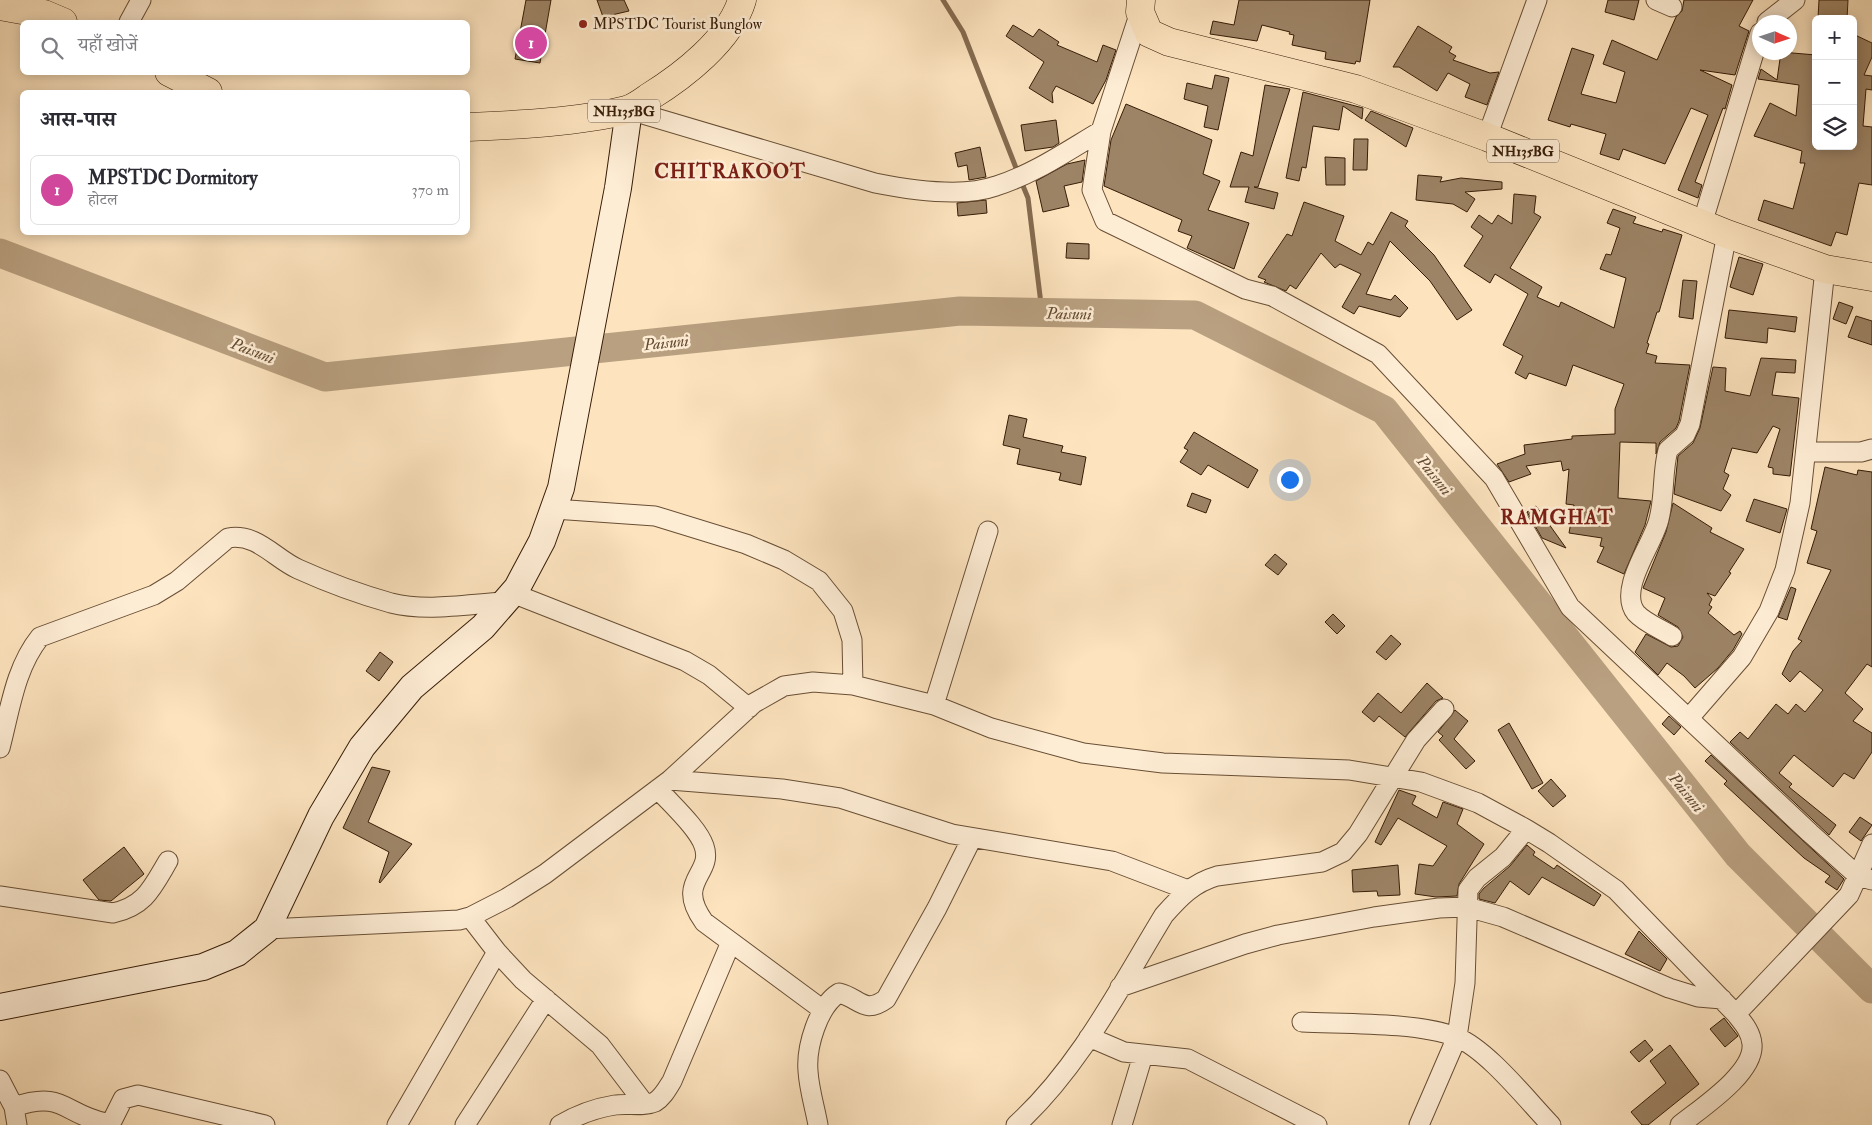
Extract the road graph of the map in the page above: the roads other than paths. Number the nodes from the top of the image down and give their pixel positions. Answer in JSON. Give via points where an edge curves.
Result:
{"nodes":[{"id":1,"x":141,"y":0,"type":"edge"},
{"id":2,"x":1537,"y":0,"type":"edge"},
{"id":3,"x":1795,"y":0,"type":"edge"},
{"id":4,"x":741,"y":4,"type":"edge"},
{"id":5,"x":0,"y":6,"type":"edge"},
{"id":6,"x":1140,"y":6,"type":"edge"},
{"id":7,"x":1776,"y":15,"type":"edge"},
{"id":8,"x":58,"y":20,"type":"edge"},
{"id":9,"x":130,"y":20,"type":"edge"},
{"id":10,"x":1752,"y":59,"type":"edge"},
{"id":11,"x":175,"y":75,"type":"edge"},
{"id":12,"x":204,"y":90,"type":"edge"},
{"id":13,"x":629,"y":110,"type":"junction"},
{"id":14,"x":470,"y":127,"type":"edge"},
{"id":15,"x":1101,"y":131,"type":"junction"},
{"id":16,"x":1487,"y":137,"type":"junction"},
{"id":17,"x":1702,"y":224,"type":"junction"},
{"id":18,"x":1727,"y":234,"type":"junction"},
{"id":19,"x":1825,"y":269,"type":"junction"},
{"id":20,"x":1871,"y":275,"type":"edge"},
{"id":21,"x":1806,"y":452,"type":"junction"},
{"id":22,"x":1868,"y":453,"type":"edge"},
{"id":23,"x":557,"y":498,"type":"junction"},
{"id":24,"x":988,"y":530,"type":"dead end"},
{"id":25,"x":509,"y":598,"type":"junction"},
{"id":26,"x":1672,"y":636,"type":"dead end"},
{"id":27,"x":853,"y":685,"type":"junction"},
{"id":28,"x":934,"y":705,"type":"junction"},
{"id":29,"x":749,"y":708,"type":"junction"},
{"id":30,"x":1444,"y":709,"type":"dead end"},
{"id":31,"x":1689,"y":718,"type":"junction"},
{"id":32,"x":0,"y":748,"type":"edge"},
{"id":33,"x":1395,"y":776,"type":"junction"},
{"id":34,"x":664,"y":785,"type":"junction"},
{"id":35,"x":1526,"y":829,"type":"junction"},
{"id":36,"x":972,"y":838,"type":"junction"},
{"id":37,"x":1872,"y":844,"type":"edge"},
{"id":38,"x":168,"y":861,"type":"dead end"},
{"id":39,"x":1865,"y":878,"type":"edge"},
{"id":40,"x":1188,"y":890,"type":"junction"},
{"id":41,"x":0,"y":896,"type":"edge"},
{"id":42,"x":1467,"y":907,"type":"junction"},
{"id":43,"x":470,"y":917,"type":"junction"},
{"id":44,"x":266,"y":929,"type":"junction"},
{"id":45,"x":731,"y":942,"type":"junction"},
{"id":46,"x":497,"y":952,"type":"junction"},
{"id":47,"x":1120,"y":987,"type":"junction"},
{"id":48,"x":546,"y":999,"type":"junction"},
{"id":49,"x":1722,"y":999,"type":"junction"},
{"id":50,"x":0,"y":1007,"type":"edge"},
{"id":51,"x":1741,"y":1009,"type":"junction"},
{"id":52,"x":823,"y":1010,"type":"junction"},
{"id":53,"x":1302,"y":1022,"type":"dead end"},
{"id":54,"x":1089,"y":1037,"type":"junction"},
{"id":55,"x":1456,"y":1037,"type":"junction"},
{"id":56,"x":1143,"y":1055,"type":"junction"},
{"id":57,"x":0,"y":1080,"type":"edge"},
{"id":58,"x":644,"y":1103,"type":"junction"},
{"id":59,"x":15,"y":1116,"type":"edge"},
{"id":60,"x":266,"y":1125,"type":"edge"},
{"id":61,"x":397,"y":1125,"type":"edge"},
{"id":62,"x":465,"y":1125,"type":"edge"},
{"id":63,"x":560,"y":1125,"type":"edge"},
{"id":64,"x":818,"y":1125,"type":"edge"},
{"id":65,"x":1016,"y":1125,"type":"edge"},
{"id":66,"x":1122,"y":1125,"type":"edge"},
{"id":67,"x":1316,"y":1125,"type":"edge"},
{"id":68,"x":1418,"y":1125,"type":"edge"},
{"id":69,"x":1551,"y":1125,"type":"edge"},
{"id":70,"x":1680,"y":1125,"type":"edge"}],
"edges":[{"from":1,"to":9,"type":"street"},
{"from":2,"to":16,"type":"street"},
{"from":3,"to":7,"type":"street"},
{"from":4,"to":13,"type":"highway","number":"NH135BG","via":[[716,43],[693,68]]},
{"from":5,"to":8,"type":"highway","via":[[44,14]]},
{"from":6,"to":15,"type":"street"},
{"from":6,"to":16,"type":"highway","number":"NH135BG","via":[[1149,33],[1168,42],[1356,89]]},
{"from":10,"to":17,"type":"street"},
{"from":11,"to":12,"type":"highway"},
{"from":13,"to":14,"type":"highway","number":"NH135BG"},
{"from":13,"to":15,"type":"street","via":[[875,183],[914,191],[995,187],[1031,172]]},
{"from":13,"to":23,"type":"street","via":[[618,188]]},
{"from":15,"to":31,"type":"street","via":[[1092,190],[1104,221],[1245,289],[1272,296],[1378,354],[1494,478],[1570,606]]},
{"from":16,"to":17,"type":"highway","number":"NH135BG"},
{"from":17,"to":18,"type":"highway","number":"NH135BG"},
{"from":18,"to":19,"type":"highway","number":"NH135BG"},
{"from":18,"to":26,"type":"street","via":[[1690,424],[1685,435],[1668,450],[1660,519],[1638,565],[1631,594],[1637,614]]},
{"from":19,"to":20,"type":"highway","number":"NH135BG"},
{"from":19,"to":21,"type":"street"},
{"from":21,"to":22,"type":"street"},
{"from":21,"to":31,"type":"street","via":[[1794,534],[1785,570],[1769,611],[1742,657]]},
{"from":23,"to":25,"type":"street","via":[[542,541]]},
{"from":23,"to":27,"type":"street","via":[[655,516],[746,544],[784,560],[819,581],[843,611],[852,640]]},
{"from":24,"to":28,"type":"street"},
{"from":25,"to":29,"type":"street","via":[[685,661],[709,675]]},
{"from":25,"to":32,"type":"street","via":[[420,607],[393,604],[331,584],[295,568],[249,538],[228,538],[177,581],[154,594],[40,637],[28,652],[19,676]]},
{"from":25,"to":44,"type":"street","via":[[483,627],[412,687],[362,747],[320,816]]},
{"from":27,"to":28,"type":"street"},
{"from":27,"to":29,"type":"street","via":[[812,682],[784,686]]},
{"from":28,"to":33,"type":"street","via":[[991,728],[1083,753],[1163,763],[1310,768]]},
{"from":29,"to":34,"type":"street"},
{"from":30,"to":33,"type":"street","via":[[1416,740]]},
{"from":31,"to":39,"type":"street"},
{"from":33,"to":35,"type":"street","via":[[1478,803]]},
{"from":33,"to":40,"type":"street","via":[[1343,852],[1322,862],[1217,876]]},
{"from":34,"to":36,"type":"street","via":[[782,789],[840,798]]},
{"from":34,"to":43,"type":"street","via":[[545,874]]},
{"from":34,"to":45,"type":"street","via":[[704,847],[703,866],[692,887],[697,911],[704,922]]},
{"from":35,"to":42,"type":"street","via":[[1503,857],[1472,883]]},
{"from":35,"to":49,"type":"street","via":[[1616,890]]},
{"from":36,"to":40,"type":"street","via":[[1112,861]]},
{"from":36,"to":52,"type":"street","via":[[938,908],[886,1000],[877,1006],[865,1007],[839,993]]},
{"from":37,"to":39,"type":"street"},
{"from":38,"to":41,"type":"street","via":[[141,902],[113,913]]},
{"from":39,"to":51,"type":"street"},
{"from":40,"to":47,"type":"street","via":[[1164,915]]},
{"from":42,"to":47,"type":"street","via":[[1382,916],[1278,936],[1245,944]]},
{"from":42,"to":49,"type":"street","via":[[1503,916],[1669,988],[1698,997]]},
{"from":42,"to":55,"type":"street","via":[[1465,983]]},
{"from":43,"to":44,"type":"street"},
{"from":43,"to":46,"type":"street"},
{"from":44,"to":50,"type":"street","via":[[237,953],[203,967]]},
{"from":45,"to":52,"type":"street"},
{"from":45,"to":58,"type":"street","via":[[672,1081],[663,1096]]},
{"from":46,"to":48,"type":"street"},
{"from":46,"to":61,"type":"street"},
{"from":47,"to":54,"type":"street"},
{"from":48,"to":58,"type":"street","via":[[600,1045]]},
{"from":48,"to":62,"type":"street"},
{"from":49,"to":51,"type":"street"},
{"from":51,"to":70,"type":"street","via":[[1752,1046],[1749,1062],[1741,1074]]},
{"from":52,"to":64,"type":"street","via":[[813,1038],[808,1071]]},
{"from":53,"to":55,"type":"street","via":[[1428,1030]]},
{"from":54,"to":56,"type":"street","via":[[1124,1052]]},
{"from":54,"to":65,"type":"street","via":[[1062,1074]]},
{"from":55,"to":68,"type":"street"},
{"from":55,"to":69,"type":"street","via":[[1489,1061]]},
{"from":56,"to":66,"type":"street"},
{"from":56,"to":67,"type":"street","via":[[1178,1057],[1199,1064]]},
{"from":57,"to":59,"type":"street"},
{"from":58,"to":63,"type":"street","via":[[598,1109]]},
{"from":59,"to":60,"type":"street","via":[[40,1100],[53,1101],[106,1123],[112,1119],[123,1099],[138,1095]]}]}
